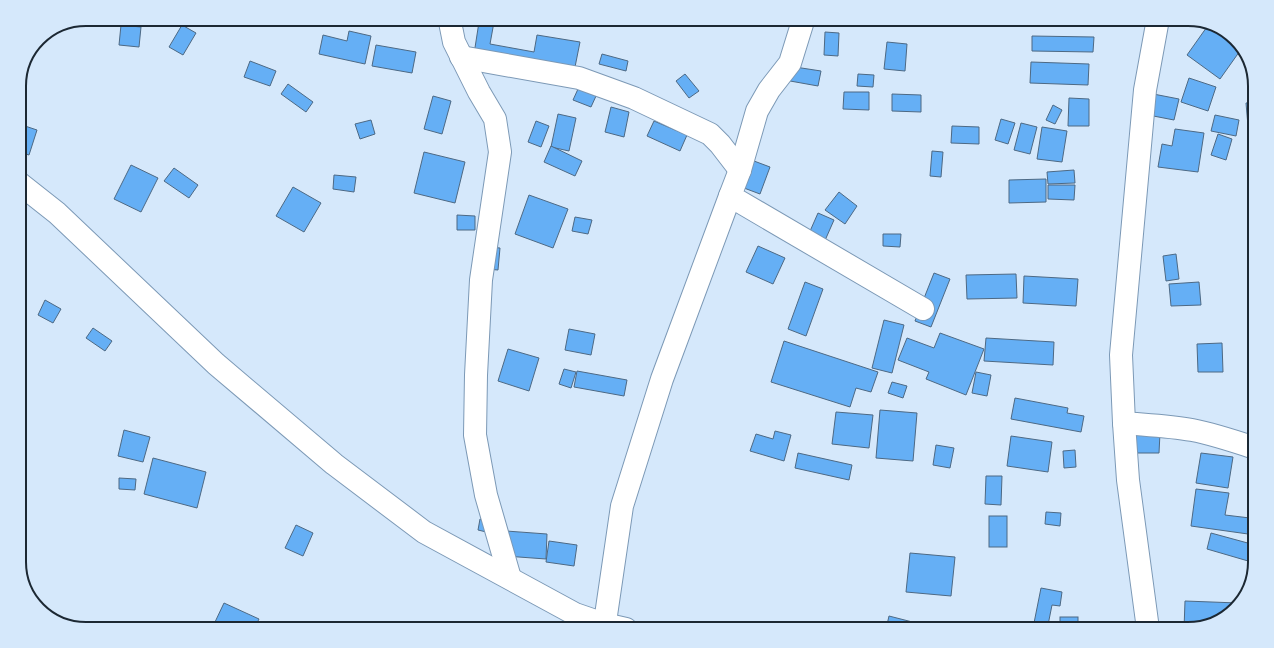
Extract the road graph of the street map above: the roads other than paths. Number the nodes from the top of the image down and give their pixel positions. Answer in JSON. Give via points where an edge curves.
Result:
{"nodes":[{"id":1,"x":451,"y":26,"type":"edge"},
{"id":2,"x":801,"y":26,"type":"edge"},
{"id":3,"x":1157,"y":26,"type":"edge"},
{"id":4,"x":461,"y":56,"type":"junction"},
{"id":5,"x":740,"y":170,"type":"junction"},
{"id":6,"x":26,"y":189,"type":"edge"},
{"id":7,"x":730,"y":196,"type":"junction"},
{"id":8,"x":923,"y":309,"type":"dead end"},
{"id":9,"x":1124,"y":423,"type":"junction"},
{"id":10,"x":1248,"y":446,"type":"edge"},
{"id":11,"x":510,"y":578,"type":"junction"},
{"id":12,"x":571,"y":621,"type":"edge"},
{"id":13,"x":605,"y":622,"type":"edge"},
{"id":14,"x":1147,"y":622,"type":"edge"}],
"edges":[{"from":1,"to":4,"type":"street","via":[[454,42]]},
{"from":2,"to":5,"type":"street","via":[[790,63],[769,90],[757,111]]},
{"from":3,"to":9,"type":"street","via":[[1145,90],[1121,356]]},
{"from":4,"to":5,"type":"street","via":[[579,78],[634,98],[710,134]]},
{"from":4,"to":11,"type":"street","via":[[495,119],[500,152],[481,280],[475,435],[486,495]]},
{"from":5,"to":7,"type":"street"},
{"from":6,"to":11,"type":"street","via":[[57,213],[216,364],[334,464],[424,532]]},
{"from":7,"to":8,"type":"street"},
{"from":7,"to":13,"type":"street","via":[[662,379],[622,506]]},
{"from":9,"to":10,"type":"street","via":[[1191,430]]},
{"from":9,"to":14,"type":"street","via":[[1128,480]]},
{"from":11,"to":12,"type":"street"}]}
